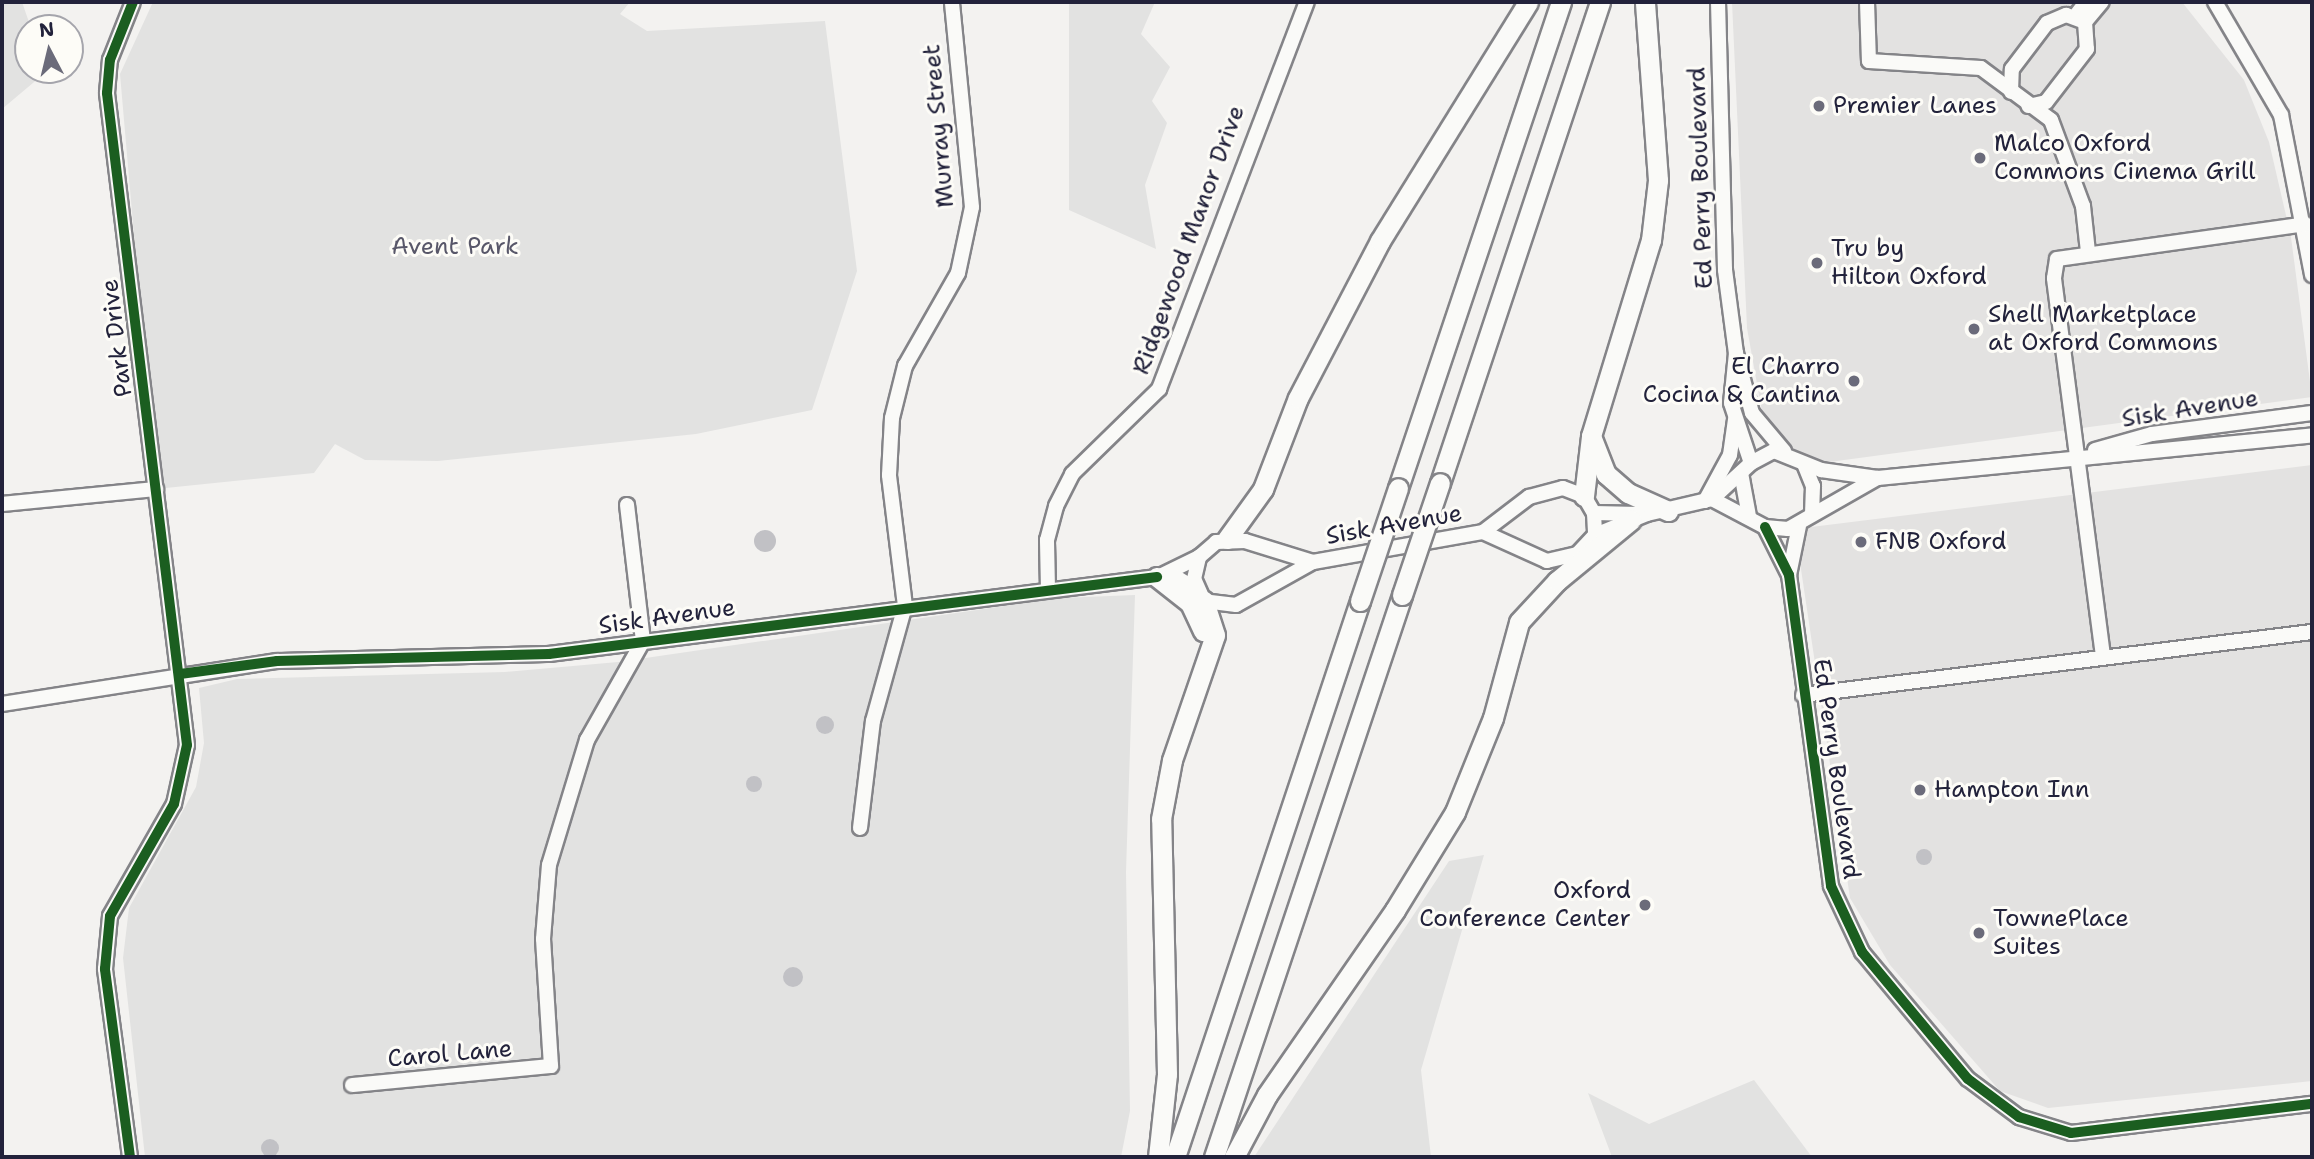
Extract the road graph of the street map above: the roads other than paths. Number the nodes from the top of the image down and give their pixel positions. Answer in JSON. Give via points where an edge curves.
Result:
{"nodes":[{"id":1,"x":133,"y":2,"type":"edge"},
{"id":2,"x":952,"y":2,"type":"edge"},
{"id":3,"x":1307,"y":2,"type":"edge"},
{"id":4,"x":1528,"y":2,"type":"edge"},
{"id":5,"x":1561,"y":2,"type":"edge"},
{"id":6,"x":1600,"y":2,"type":"edge"},
{"id":7,"x":1645,"y":2,"type":"edge"},
{"id":8,"x":1718,"y":2,"type":"edge"},
{"id":9,"x":1867,"y":2,"type":"edge"},
{"id":10,"x":2086,"y":2,"type":"edge"},
{"id":11,"x":2102,"y":2,"type":"edge"},
{"id":12,"x":2214,"y":2,"type":"edge"},
{"id":13,"x":2080,"y":19,"type":"junction"},
{"id":14,"x":2011,"y":92,"type":"junction"},
{"id":15,"x":2028,"y":106,"type":"junction"},
{"id":16,"x":2306,"y":224,"type":"junction"},
{"id":17,"x":2088,"y":252,"type":"junction"},
{"id":18,"x":2312,"y":275,"type":"edge"},
{"id":19,"x":1736,"y":353,"type":"junction"},
{"id":20,"x":2312,"y":413,"type":"edge"},
{"id":21,"x":1735,"y":417,"type":"junction"},
{"id":22,"x":2312,"y":435,"type":"edge"},
{"id":23,"x":1591,"y":436,"type":"junction"},
{"id":24,"x":1784,"y":451,"type":"junction"},
{"id":25,"x":2077,"y":455,"type":"junction"},
{"id":26,"x":1804,"y":464,"type":"junction"},
{"id":27,"x":1746,"y":468,"type":"junction"},
{"id":28,"x":1877,"y":478,"type":"junction"},
{"id":29,"x":156,"y":489,"type":"junction"},
{"id":30,"x":1709,"y":500,"type":"junction"},
{"id":31,"x":2,"y":504,"type":"edge"},
{"id":32,"x":627,"y":505,"type":"dead end"},
{"id":33,"x":1589,"y":505,"type":"junction"},
{"id":34,"x":1668,"y":511,"type":"junction"},
{"id":35,"x":1811,"y":512,"type":"junction"},
{"id":36,"x":1749,"y":516,"type":"junction"},
{"id":37,"x":1639,"y":517,"type":"junction"},
{"id":38,"x":1799,"y":526,"type":"junction"},
{"id":39,"x":1765,"y":527,"type":"junction"},
{"id":40,"x":1483,"y":532,"type":"junction"},
{"id":41,"x":1595,"y":535,"type":"junction"},
{"id":42,"x":1227,"y":539,"type":"junction"},
{"id":43,"x":1199,"y":557,"type":"junction"},
{"id":44,"x":1562,"y":560,"type":"junction"},
{"id":45,"x":1313,"y":562,"type":"junction"},
{"id":46,"x":1789,"y":575,"type":"junction"},
{"id":47,"x":1157,"y":577,"type":"junction"},
{"id":48,"x":1048,"y":589,"type":"junction"},
{"id":49,"x":1201,"y":596,"type":"junction"},
{"id":50,"x":905,"y":607,"type":"junction"},
{"id":51,"x":1519,"y":622,"type":"junction"},
{"id":52,"x":2312,"y":632,"type":"edge"},
{"id":53,"x":643,"y":641,"type":"junction"},
{"id":54,"x":1209,"y":655,"type":"junction"},
{"id":55,"x":2103,"y":656,"type":"junction"},
{"id":56,"x":180,"y":674,"type":"junction"},
{"id":57,"x":1803,"y":695,"type":"junction"},
{"id":58,"x":2,"y":704,"type":"edge"},
{"id":59,"x":860,"y":828,"type":"dead end"},
{"id":60,"x":352,"y":1085,"type":"dead end"},
{"id":61,"x":2312,"y":1104,"type":"edge"},
{"id":62,"x":130,"y":1157,"type":"edge"},
{"id":63,"x":1158,"y":1157,"type":"edge"},
{"id":64,"x":1175,"y":1157,"type":"edge"},
{"id":65,"x":1214,"y":1157,"type":"edge"},
{"id":66,"x":1234,"y":1157,"type":"edge"}],
"edges":[{"from":1,"to":29,"type":"street","name":"Park Drive","via":[[110,60],[107,93]]},
{"from":2,"to":50,"type":"street","name":"Murray Street","via":[[972,207],[958,273],[905,366],[892,418],[889,475]]},
{"from":3,"to":48,"type":"street","name":"Ridgewood Manor Drive","via":[[1159,389],[1072,474],[1056,506],[1047,540]]},
{"from":4,"to":42,"type":"highway","via":[[1380,241],[1298,398],[1263,489]]},
{"from":5,"to":64,"type":"highway","bridge":true},
{"from":6,"to":65,"type":"highway","bridge":true},
{"from":7,"to":23,"type":"highway","via":[[1658,180],[1651,240]]},
{"from":8,"to":19,"type":"street","name":"Ed Perry Boulevard","via":[[1725,270]]},
{"from":9,"to":14,"type":"street","via":[[1869,61],[1981,68]]},
{"from":10,"to":13,"type":"street"},
{"from":11,"to":13,"type":"street"},
{"from":12,"to":16,"type":"street","via":[[2281,115]]},
{"from":13,"to":14,"type":"street","via":[[2047,23],[2012,69]]},
{"from":13,"to":15,"type":"street","via":[[2087,48],[2046,102]]},
{"from":14,"to":15,"type":"street"},
{"from":15,"to":17,"type":"street","via":[[2059,134],[2083,206]]},
{"from":16,"to":17,"type":"street"},
{"from":16,"to":18,"type":"street"},
{"from":17,"to":25,"type":"street","via":[[2064,255],[2053,269]]},
{"from":19,"to":21,"type":"street","via":[[1730,377]]},
{"from":19,"to":24,"type":"street","name":"Sisk Avenue","via":[[1752,413]]},
{"from":20,"to":25,"type":"street","name":"Sisk Avenue","via":[[2152,434]]},
{"from":21,"to":27,"type":"street"},
{"from":21,"to":30,"type":"street","via":[[1730,455]]},
{"from":22,"to":25,"type":"street","name":"Sisk Avenue","via":[[2153,454]]},
{"from":23,"to":33,"type":"highway"},
{"from":23,"to":34,"type":"highway","via":[[1606,474],[1628,493]]},
{"from":24,"to":26,"type":"street","name":"Sisk Avenue"},
{"from":24,"to":27,"type":"street"},
{"from":25,"to":28,"type":"street","name":"Sisk Avenue"},
{"from":25,"to":55,"type":"street"},
{"from":26,"to":28,"type":"street","name":"Sisk Avenue"},
{"from":26,"to":35,"type":"street","via":[[1813,486]]},
{"from":27,"to":30,"type":"street"},
{"from":27,"to":36,"type":"street"},
{"from":28,"to":35,"type":"street","name":"Sisk Avenue"},
{"from":29,"to":31,"type":"street"},
{"from":29,"to":56,"type":"street","name":"Park Drive"},
{"from":30,"to":34,"type":"street"},
{"from":30,"to":36,"type":"street"},
{"from":32,"to":53,"type":"street"},
{"from":33,"to":37,"type":"street","name":"Sisk Avenue"},
{"from":33,"to":40,"type":"street","name":"Sisk Avenue","via":[[1563,488],[1539,492]]},
{"from":33,"to":41,"type":"street"},
{"from":34,"to":37,"type":"street"},
{"from":35,"to":38,"type":"street","name":"Sisk Avenue"},
{"from":36,"to":39,"type":"street"},
{"from":37,"to":41,"type":"street"},
{"from":37,"to":51,"type":"highway","via":[[1556,581]]},
{"from":38,"to":39,"type":"street"},
{"from":38,"to":46,"type":"street","name":"Ed Perry Boulevard"},
{"from":39,"to":46,"type":"street","name":"Ed Perry Boulevard"},
{"from":40,"to":44,"type":"street","name":"Sisk Avenue","via":[[1547,561]]},
{"from":40,"to":45,"type":"street","name":"Sisk Avenue"},
{"from":41,"to":44,"type":"street","via":[[1588,548]]},
{"from":42,"to":43,"type":"street","name":"Sisk Avenue"},
{"from":42,"to":45,"type":"street","name":"Sisk Avenue"},
{"from":43,"to":47,"type":"street","name":"Sisk Avenue"},
{"from":43,"to":49,"type":"street"},
{"from":44,"to":51,"type":"highway","via":[[1523,601]]},
{"from":45,"to":49,"type":"street","name":"Sisk Avenue","via":[[1236,605]]},
{"from":46,"to":57,"type":"street","name":"Ed Perry Boulevard"},
{"from":47,"to":48,"type":"street","name":"Sisk Avenue"},
{"from":47,"to":49,"type":"street","name":"Sisk Avenue","via":[[1176,577]]},
{"from":47,"to":54,"type":"highway","via":[[1191,603]]},
{"from":48,"to":50,"type":"street","name":"Sisk Avenue"},
{"from":49,"to":54,"type":"highway","via":[[1215,635]]},
{"from":50,"to":53,"type":"street","name":"Sisk Avenue"},
{"from":50,"to":59,"type":"street","via":[[873,721]]},
{"from":51,"to":66,"type":"highway","via":[[1493,718],[1455,812],[1395,910],[1267,1095]]},
{"from":52,"to":55,"type":"street"},
{"from":53,"to":56,"type":"street","name":"Sisk Avenue","via":[[549,654],[277,662]]},
{"from":53,"to":60,"type":"street","name":"Carol Lane","via":[[587,740],[549,865],[543,939],[551,1066]]},
{"from":54,"to":63,"type":"highway","via":[[1172,760],[1161,820],[1167,1074]]},
{"from":55,"to":57,"type":"street"},
{"from":56,"to":58,"type":"street","name":"Sisk Avenue"},
{"from":56,"to":62,"type":"street","name":"Park Drive","via":[[183,778],[113,907],[108,930],[104,969]]},
{"from":57,"to":61,"type":"street","name":"Ed Perry Boulevard","via":[[1819,827],[1846,925],[1989,1097],[2019,1116],[2071,1132]]}]}
